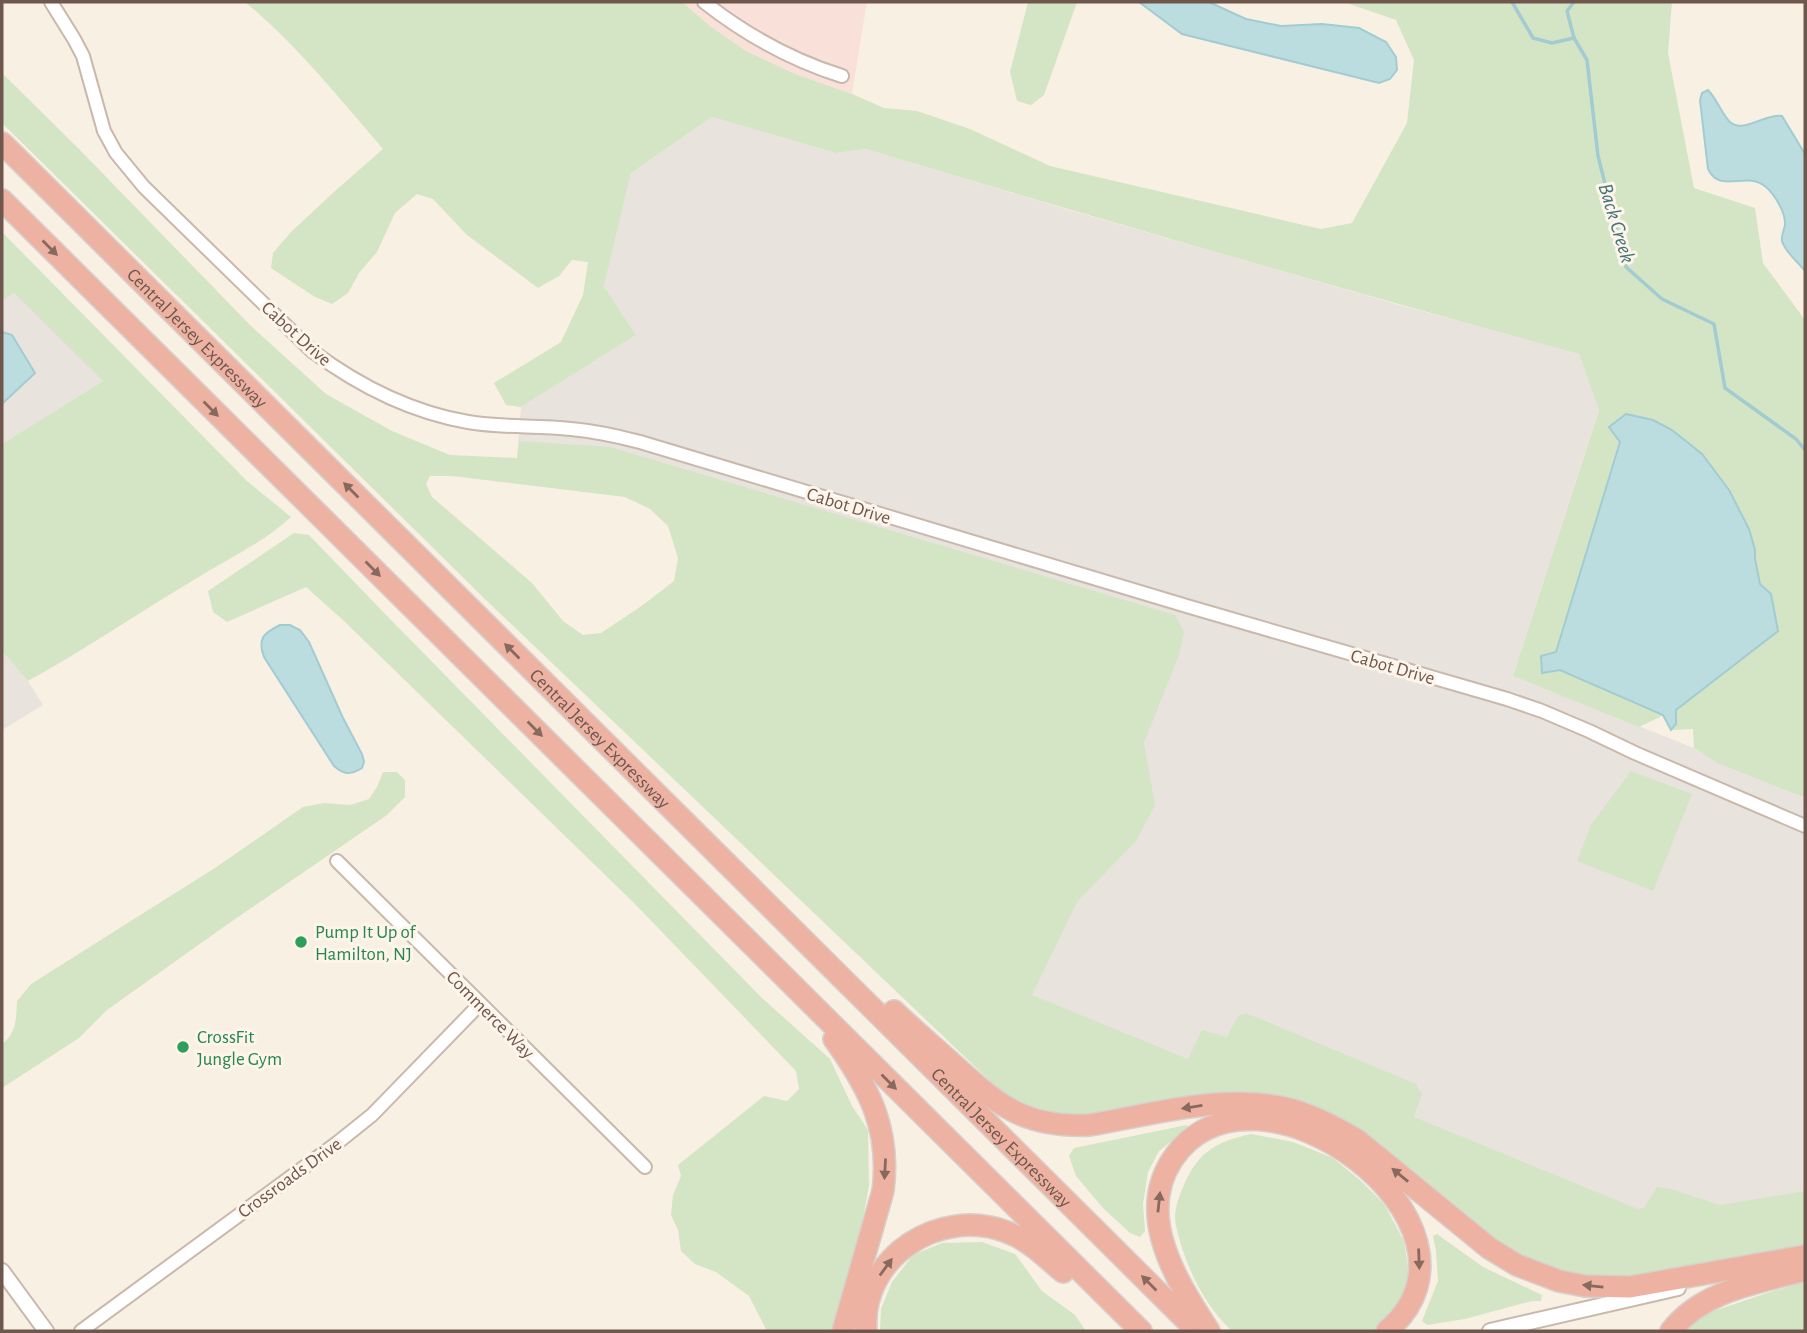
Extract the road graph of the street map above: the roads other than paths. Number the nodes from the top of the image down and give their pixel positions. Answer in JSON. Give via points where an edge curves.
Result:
{"nodes":[{"id":1,"x":51,"y":2,"type":"edge"},
{"id":2,"x":704,"y":2,"type":"edge"},
{"id":3,"x":842,"y":76,"type":"dead end"},
{"id":4,"x":2,"y":144,"type":"edge"},
{"id":5,"x":2,"y":200,"type":"edge"},
{"id":6,"x":1805,"y":826,"type":"edge"},
{"id":7,"x":696,"y":833,"type":"junction"},
{"id":8,"x":337,"y":861,"type":"dead end"},
{"id":9,"x":667,"y":861,"type":"junction"},
{"id":10,"x":480,"y":1004,"type":"junction"},
{"id":11,"x":645,"y":1167,"type":"dead end"},
{"id":12,"x":1805,"y":1257,"type":"edge"},
{"id":13,"x":1805,"y":1270,"type":"edge"},
{"id":14,"x":2,"y":1271,"type":"edge"},
{"id":15,"x":46,"y":1331,"type":"edge"},
{"id":16,"x":81,"y":1331,"type":"edge"},
{"id":17,"x":843,"y":1331,"type":"edge"},
{"id":18,"x":866,"y":1331,"type":"edge"},
{"id":19,"x":1132,"y":1331,"type":"edge"},
{"id":20,"x":1141,"y":1331,"type":"edge"},
{"id":21,"x":1197,"y":1331,"type":"edge"},
{"id":22,"x":1209,"y":1331,"type":"edge"},
{"id":23,"x":1387,"y":1331,"type":"edge"},
{"id":24,"x":1490,"y":1331,"type":"edge"},
{"id":25,"x":1671,"y":1331,"type":"edge"}],
"edges":[{"from":1,"to":6,"type":"street","name":"Cabot Drive","via":[[83,57],[104,131],[144,187],[313,351],[383,395],[469,422],[572,429],[640,442],[1507,699],[1589,730]]},
{"from":2,"to":3,"type":"street","via":[[753,37]]},
{"from":7,"to":4,"type":"highway","name":"Central Jersey Expressway","one_way":true},
{"from":5,"to":9,"type":"highway","name":"Central Jersey Expressway","one_way":true},
{"from":12,"to":7,"type":"highway","one_way":true,"via":[[1630,1287],[1585,1286],[1538,1274],[1497,1253],[1357,1140],[1293,1110],[1223,1103],[1070,1126],[1016,1113],[985,1094]]},
{"from":21,"to":7,"type":"highway","name":"Central Jersey Expressway","one_way":true},
{"from":8,"to":10,"type":"street","name":"Commerce Way"},
{"from":9,"to":17,"type":"highway","one_way":true,"via":[[822,1024],[845,1055],[875,1111],[885,1153],[883,1191]]},
{"from":9,"to":20,"type":"highway","name":"Central Jersey Expressway","one_way":true},
{"from":10,"to":11,"type":"street","name":"Commerce Way"},
{"from":10,"to":16,"type":"street","name":"Crossroads Drive","via":[[372,1115]]},
{"from":12,"to":24,"type":"street"},
{"from":13,"to":25,"type":"highway","via":[[1717,1295],[1701,1303]]},
{"from":14,"to":15,"type":"street"},
{"from":18,"to":19,"type":"highway","one_way":true,"via":[[870,1296],[897,1253],[925,1234],[957,1225],[988,1226],[1028,1243]]},
{"from":22,"to":23,"type":"highway","one_way":true,"via":[[1163,1246],[1159,1196],[1170,1162],[1190,1140],[1218,1123],[1248,1118],[1293,1127],[1334,1145],[1373,1174],[1402,1209],[1417,1238],[1419,1271],[1411,1301]]}]}
